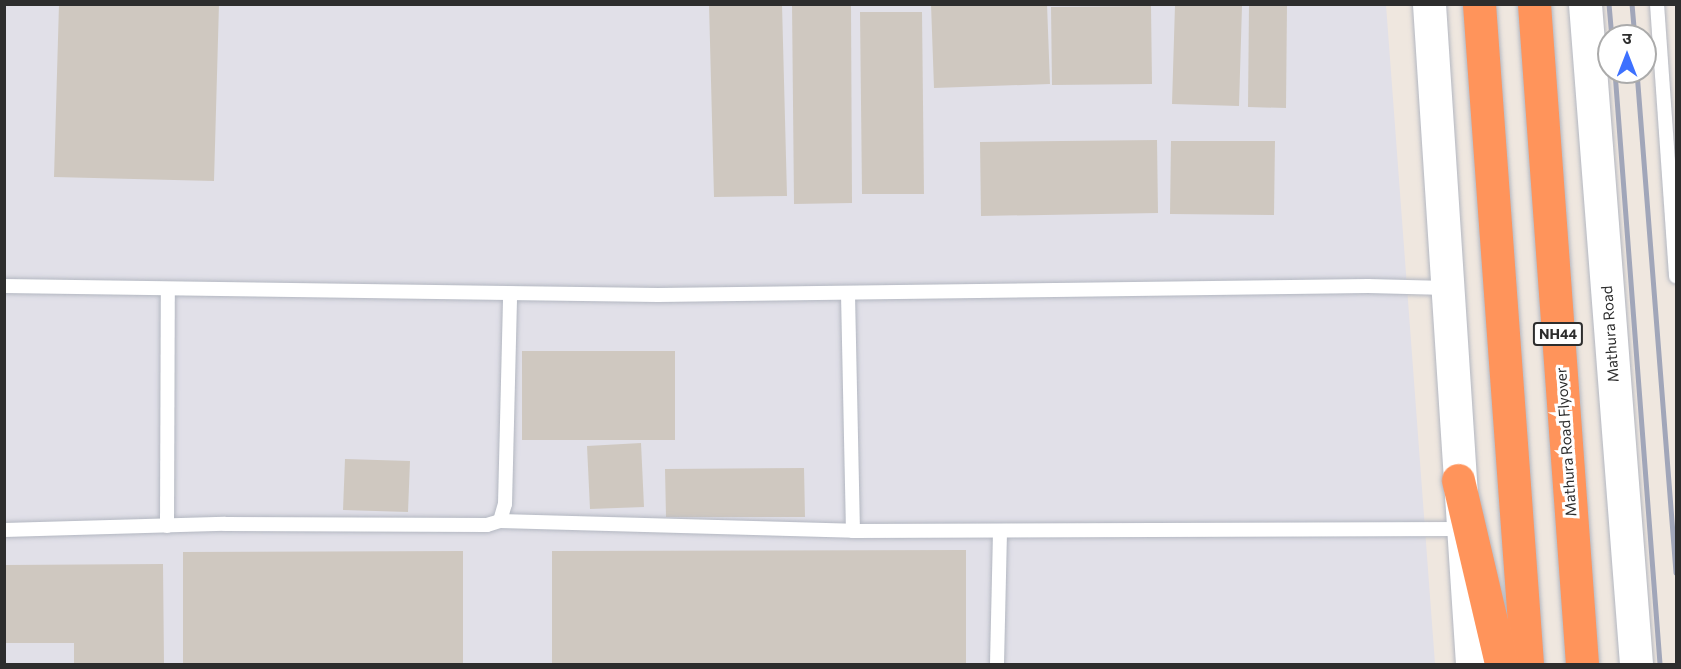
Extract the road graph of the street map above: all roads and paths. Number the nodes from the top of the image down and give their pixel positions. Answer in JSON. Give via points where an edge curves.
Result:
{"nodes":[{"id":1,"x":1429,"y":4,"type":"edge"},
{"id":2,"x":1479,"y":4,"type":"edge"},
{"id":3,"x":1534,"y":4,"type":"edge"},
{"id":4,"x":1585,"y":4,"type":"edge"},
{"id":5,"x":1657,"y":4,"type":"edge"},
{"id":6,"x":1673,"y":192,"type":"edge"},
{"id":7,"x":1677,"y":276,"type":"edge"},
{"id":8,"x":4,"y":286,"type":"edge"},
{"id":9,"x":1448,"y":288,"type":"junction"},
{"id":10,"x":168,"y":289,"type":"junction"},
{"id":11,"x":510,"y":293,"type":"junction"},
{"id":12,"x":848,"y":294,"type":"junction"},
{"id":13,"x":1458,"y":480,"type":"junction"},
{"id":14,"x":500,"y":521,"type":"junction"},
{"id":15,"x":167,"y":526,"type":"junction"},
{"id":16,"x":1462,"y":529,"type":"junction"},
{"id":17,"x":4,"y":530,"type":"edge"},
{"id":18,"x":853,"y":531,"type":"junction"},
{"id":19,"x":999,"y":531,"type":"junction"},
{"id":20,"x":997,"y":664,"type":"edge"},
{"id":21,"x":1472,"y":664,"type":"edge"},
{"id":22,"x":1501,"y":664,"type":"edge"},
{"id":23,"x":1527,"y":664,"type":"edge"},
{"id":24,"x":1582,"y":664,"type":"edge"},
{"id":25,"x":1636,"y":664,"type":"edge"}],
"edges":[{"from":1,"to":9,"type":"main road"},
{"from":2,"to":23,"type":"highway"},
{"from":3,"to":24,"type":"highway","name":"Mathura Road Flyover","number":"NH44"},
{"from":4,"to":25,"type":"main road","name":"Mathura Road"},
{"from":5,"to":6,"type":"lane"},
{"from":6,"to":7,"type":"lane"},
{"from":8,"to":10,"type":"lane"},
{"from":9,"to":12,"type":"lane"},
{"from":9,"to":13,"type":"main road"},
{"from":10,"to":11,"type":"lane"},
{"from":10,"to":15,"type":"lane"},
{"from":11,"to":12,"type":"lane"},
{"from":11,"to":14,"type":"lane","via":[[505,504]]},
{"from":12,"to":18,"type":"lane"},
{"from":13,"to":16,"type":"main road"},
{"from":13,"to":22,"type":"highway"},
{"from":14,"to":15,"type":"lane","via":[[487,525]]},
{"from":14,"to":18,"type":"lane"},
{"from":15,"to":17,"type":"lane"},
{"from":16,"to":19,"type":"lane"},
{"from":16,"to":21,"type":"main road"},
{"from":18,"to":19,"type":"lane"},
{"from":19,"to":20,"type":"lane"}]}
